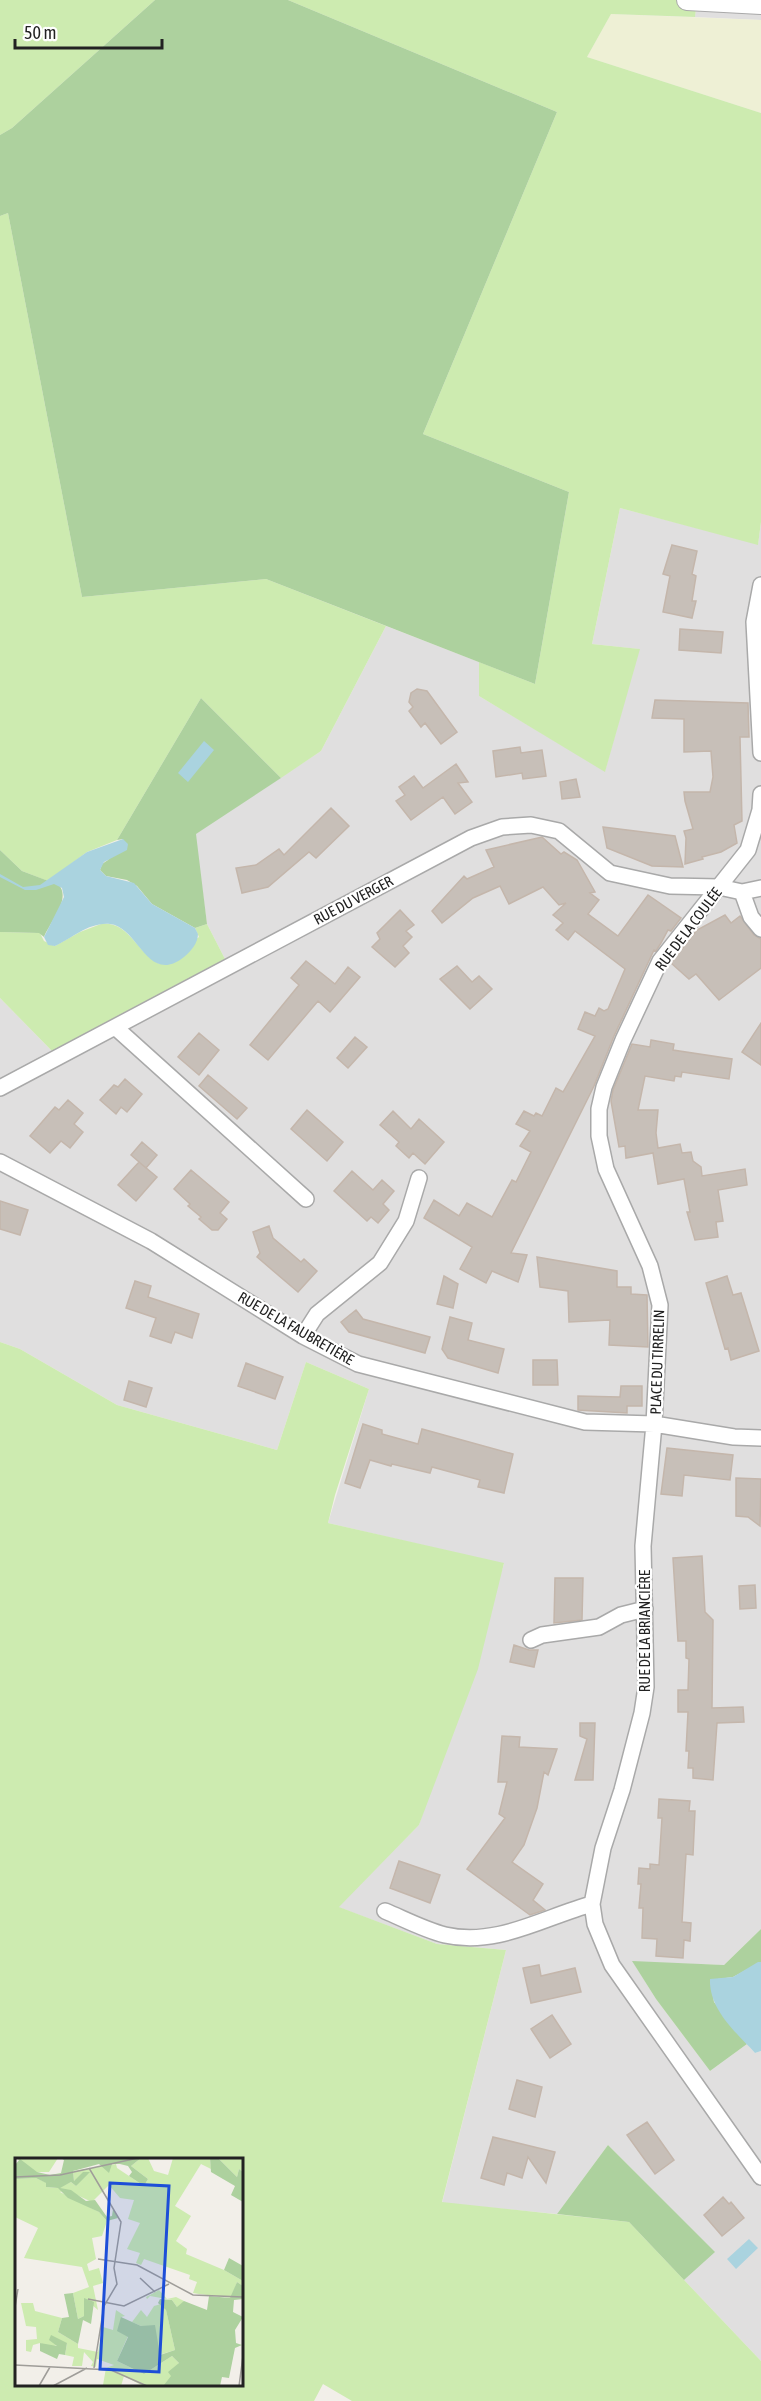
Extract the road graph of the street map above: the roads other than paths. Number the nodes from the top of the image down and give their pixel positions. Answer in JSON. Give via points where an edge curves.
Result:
{"nodes":[{"id":1,"x":687,"y":0,"type":"edge"},
{"id":2,"x":761,"y":4,"type":"edge"},
{"id":3,"x":761,"y":585,"type":"edge"},
{"id":4,"x":761,"y":753,"type":"edge"},
{"id":5,"x":761,"y":794,"type":"edge"},
{"id":6,"x":719,"y":887,"type":"junction"},
{"id":7,"x":761,"y":888,"type":"edge"},
{"id":8,"x":742,"y":892,"type":"junction"},
{"id":9,"x":761,"y":929,"type":"edge"},
{"id":10,"x":115,"y":1027,"type":"junction"},
{"id":11,"x":0,"y":1088,"type":"edge"},
{"id":12,"x":0,"y":1162,"type":"edge"},
{"id":13,"x":419,"y":1178,"type":"dead end"},
{"id":14,"x":306,"y":1199,"type":"dead end"},
{"id":15,"x":650,"y":1266,"type":"joint"},
{"id":16,"x":303,"y":1336,"type":"junction"},
{"id":17,"x":654,"y":1424,"type":"junction"},
{"id":18,"x":761,"y":1438,"type":"edge"},
{"id":19,"x":645,"y":1609,"type":"junction"},
{"id":20,"x":531,"y":1640,"type":"dead end"},
{"id":21,"x":592,"y":1904,"type":"junction"},
{"id":22,"x":385,"y":1911,"type":"dead end"},
{"id":23,"x":761,"y":2177,"type":"edge"}],
"edges":[{"from":1,"to":2,"type":"street"},
{"from":3,"to":4,"type":"street","via":[[754,622]]},
{"from":5,"to":6,"type":"street","name":"RUE DE LA COULÉE","via":[[748,850]]},
{"from":6,"to":8,"type":"street","name":"RUE DU VERGER"},
{"from":6,"to":10,"type":"street","name":"RUE DU VERGER","via":[[669,885],[610,873],[559,831],[531,825],[502,827],[471,837]]},
{"from":6,"to":15,"type":"street","name":"RUE DE LA COULÉE","via":[[660,961],[622,1040],[599,1109],[599,1136],[606,1169]]},
{"from":7,"to":8,"type":"street"},
{"from":8,"to":9,"type":"street","via":[[751,917]]},
{"from":10,"to":11,"type":"street","name":"RUE DU VERGER"},
{"from":10,"to":14,"type":"street"},
{"from":12,"to":16,"type":"street","name":"RUE DE LA FAUBRETIÈRE","via":[[151,1241]]},
{"from":13,"to":16,"type":"street","via":[[406,1221],[380,1263],[317,1314]]},
{"from":15,"to":17,"type":"street","name":"PLACE DU TIRRELIN","via":[[660,1305]]},
{"from":16,"to":17,"type":"street","name":"RUE DE LA FAUBRETIÈRE","via":[[358,1364],[585,1422]]},
{"from":17,"to":18,"type":"street","name":"RUE DE LA FAUBRETIÈRE"},
{"from":17,"to":19,"type":"street","name":"RUE DE LA BRIANCIÈRE","via":[[643,1546]]},
{"from":19,"to":20,"type":"street","via":[[621,1615],[599,1627]]},
{"from":19,"to":21,"type":"street","name":"RUE DE LA BRIANCIÈRE","via":[[646,1687],[642,1713],[603,1848]]},
{"from":21,"to":22,"type":"street","via":[[510,1934],[473,1937],[446,1935]]},
{"from":21,"to":23,"type":"street","name":"RUE DE LA BRIANCIÈRE","via":[[595,1924],[612,1965]]}]}
